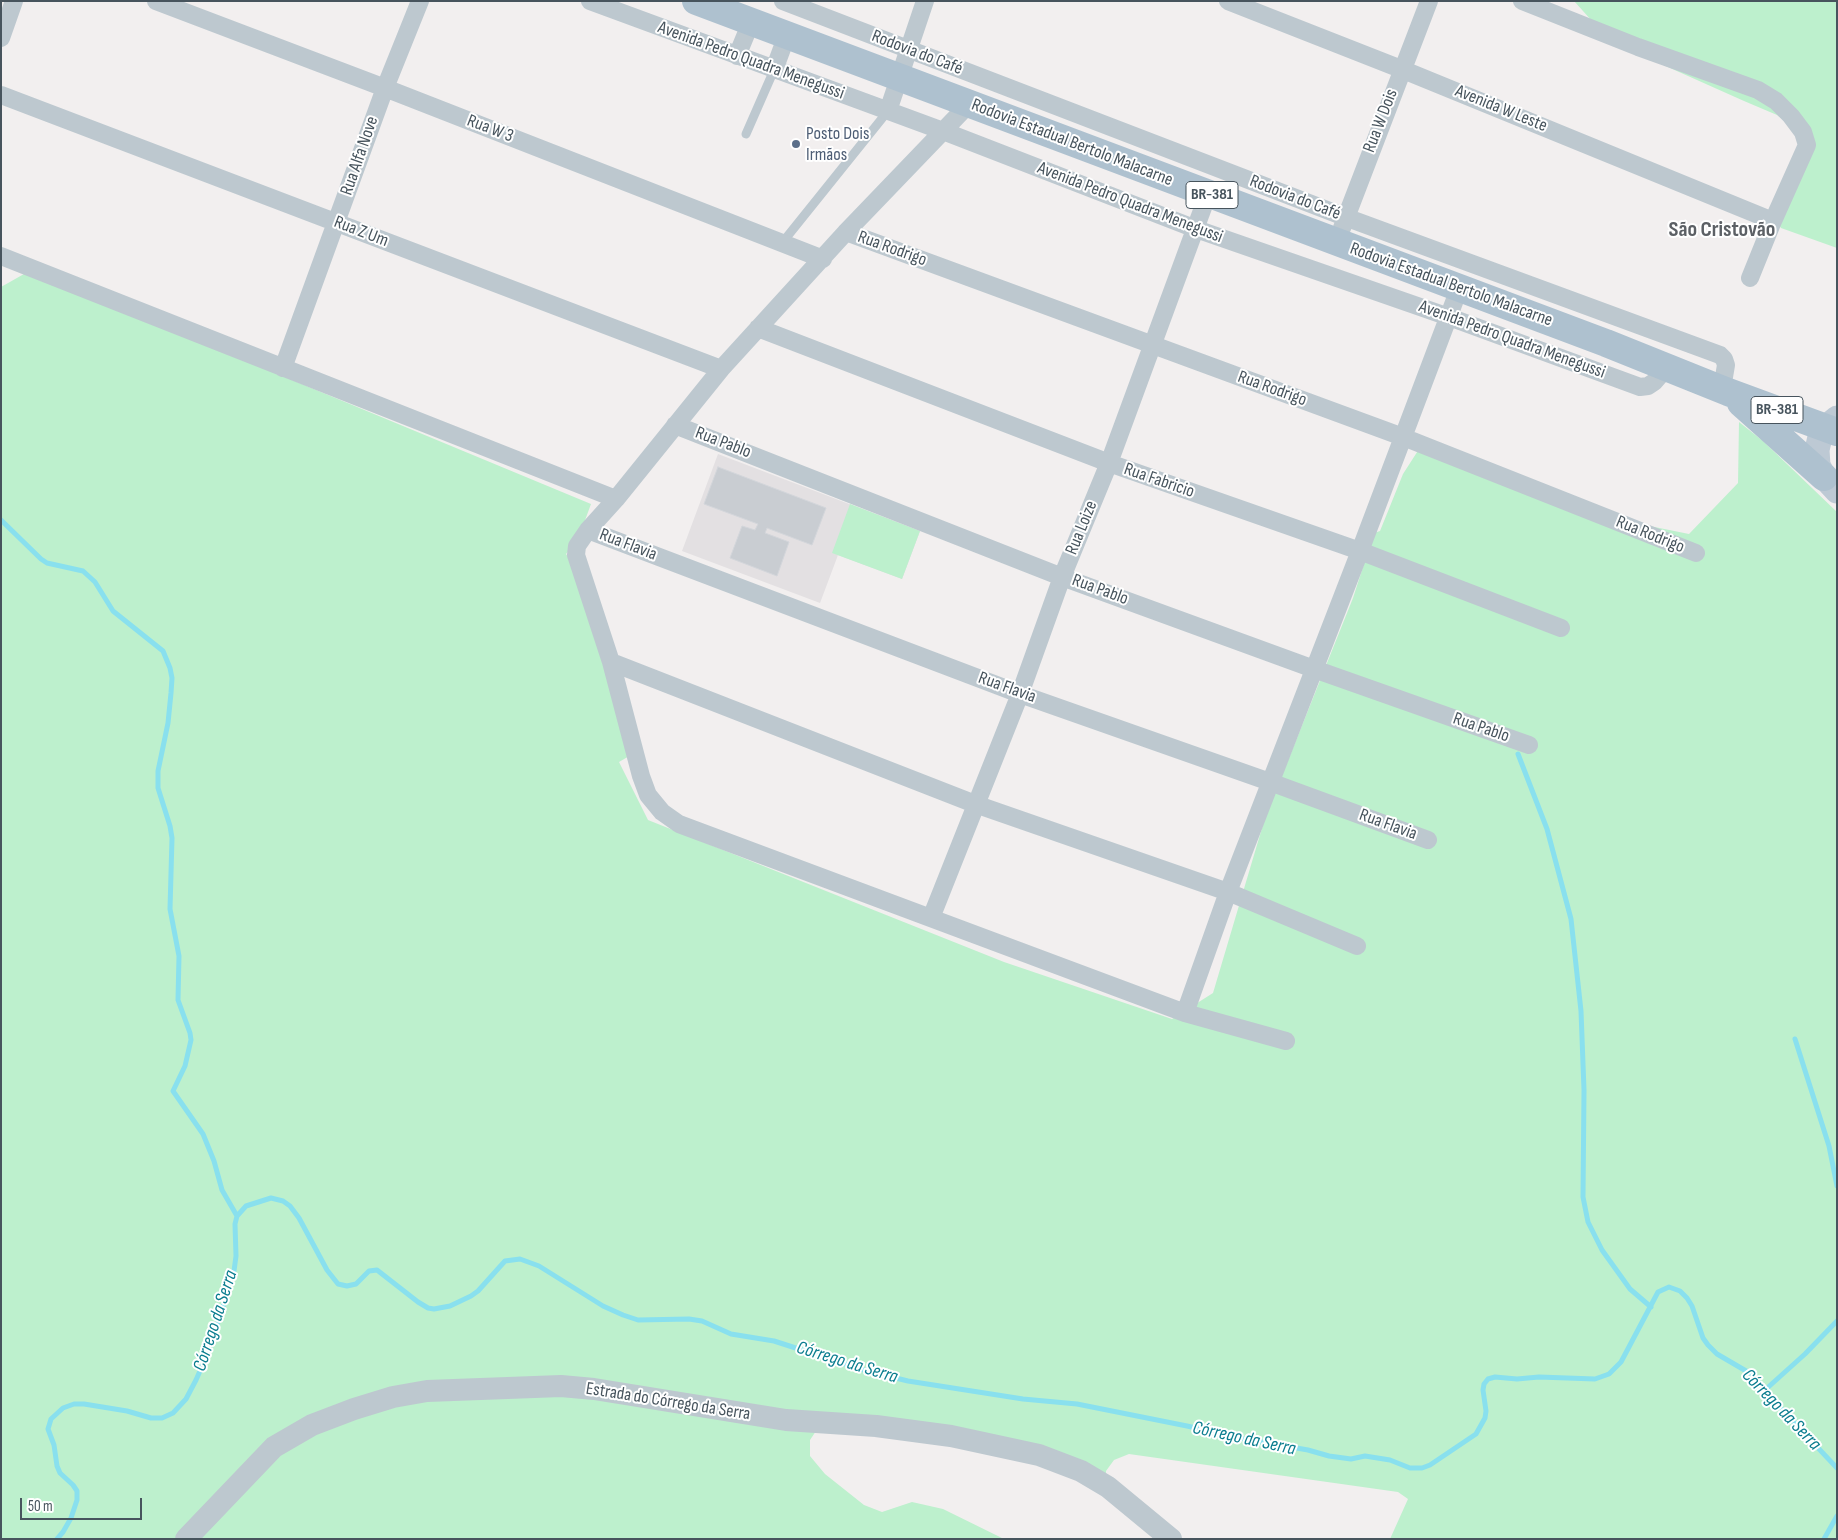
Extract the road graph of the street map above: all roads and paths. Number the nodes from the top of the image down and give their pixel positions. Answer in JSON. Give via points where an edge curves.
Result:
{"nodes":[{"id":1,"x":14,"y":1,"type":"edge"},
{"id":2,"x":156,"y":1,"type":"edge"},
{"id":3,"x":420,"y":1,"type":"edge"},
{"id":4,"x":590,"y":1,"type":"edge"},
{"id":5,"x":696,"y":1,"type":"edge"},
{"id":6,"x":783,"y":1,"type":"edge"},
{"id":7,"x":925,"y":1,"type":"edge"},
{"id":8,"x":1228,"y":1,"type":"edge"},
{"id":9,"x":1429,"y":1,"type":"edge"},
{"id":10,"x":1522,"y":1,"type":"edge"},
{"id":11,"x":751,"y":22,"type":"junction"},
{"id":12,"x":787,"y":36,"type":"junction"},
{"id":13,"x":1,"y":38,"type":"edge"},
{"id":14,"x":909,"y":50,"type":"junction"},
{"id":15,"x":737,"y":56,"type":"junction"},
{"id":16,"x":1401,"y":69,"type":"junction"},
{"id":17,"x":774,"y":70,"type":"junction"},
{"id":18,"x":898,"y":78,"type":"junction"},
{"id":19,"x":385,"y":88,"type":"junction"},
{"id":20,"x":1,"y":95,"type":"edge"},
{"id":21,"x":969,"y":104,"type":"junction"},
{"id":22,"x":888,"y":111,"type":"junction"},
{"id":23,"x":943,"y":131,"type":"junction"},
{"id":24,"x":746,"y":134,"type":"dead end"},
{"id":25,"x":1208,"y":194,"type":"junction"},
{"id":26,"x":1345,"y":217,"type":"junction"},
{"id":27,"x":1773,"y":221,"type":"junction"},
{"id":28,"x":337,"y":222,"type":"junction"},
{"id":29,"x":1196,"y":229,"type":"junction"},
{"id":30,"x":846,"y":232,"type":"junction"},
{"id":31,"x":782,"y":243,"type":"junction"},
{"id":32,"x":1337,"y":243,"type":"junction"},
{"id":33,"x":1,"y":256,"type":"edge"},
{"id":34,"x":823,"y":259,"type":"junction"},
{"id":35,"x":1750,"y":278,"type":"dead end"},
{"id":36,"x":1458,"y":289,"type":"junction"},
{"id":37,"x":1449,"y":317,"type":"junction"},
{"id":38,"x":758,"y":328,"type":"junction"},
{"id":39,"x":1153,"y":345,"type":"junction"},
{"id":40,"x":1667,"y":367,"type":"junction"},
{"id":41,"x":283,"y":368,"type":"junction"},
{"id":42,"x":720,"y":369,"type":"junction"},
{"id":43,"x":1725,"y":390,"type":"junction"},
{"id":44,"x":675,"y":425,"type":"junction"},
{"id":45,"x":1833,"y":426,"type":"edge"},
{"id":46,"x":1403,"y":437,"type":"junction"},
{"id":47,"x":1109,"y":463,"type":"junction"},
{"id":48,"x":1830,"y":484,"type":"edge"},
{"id":49,"x":616,"y":499,"type":"junction"},
{"id":50,"x":588,"y":530,"type":"junction"},
{"id":51,"x":1360,"y":551,"type":"junction"},
{"id":52,"x":1696,"y":553,"type":"dead end"},
{"id":53,"x":1062,"y":577,"type":"junction"},
{"id":54,"x":1561,"y":628,"type":"dead end"},
{"id":55,"x":611,"y":662,"type":"junction"},
{"id":56,"x":1314,"y":669,"type":"junction"},
{"id":57,"x":1020,"y":694,"type":"junction"},
{"id":58,"x":1529,"y":745,"type":"dead end"},
{"id":59,"x":1270,"y":782,"type":"junction"},
{"id":60,"x":975,"y":804,"type":"junction"},
{"id":61,"x":1428,"y":840,"type":"dead end"},
{"id":62,"x":1228,"y":892,"type":"junction"},
{"id":63,"x":931,"y":918,"type":"junction"},
{"id":64,"x":1357,"y":946,"type":"dead end"},
{"id":65,"x":1185,"y":1013,"type":"junction"},
{"id":66,"x":1286,"y":1041,"type":"dead end"},
{"id":67,"x":186,"y":1539,"type":"edge"},
{"id":68,"x":1171,"y":1539,"type":"edge"}],
"edges":[{"from":1,"to":13,"type":"street"},
{"from":2,"to":19,"type":"street","name":"Rua W 3"},
{"from":3,"to":19,"type":"street","name":"Rua Alfa Nove"},
{"from":4,"to":15,"type":"street","name":"Avenida Pedro Quadra Menegussi"},
{"from":5,"to":11,"type":"main road","name":"Rodovia Estadual Bertolo Malacarne","number":"BR-381"},
{"from":6,"to":14,"type":"street","name":"Rodovia do Café"},
{"from":7,"to":14,"type":"street"},
{"from":8,"to":16,"type":"street","name":"Avenida W Leste"},
{"from":9,"to":16,"type":"street","name":"Rua W Dois"},
{"from":10,"to":27,"type":"street","via":[[1758,90],[1776,101],[1803,132],[1807,145]]},
{"from":11,"to":12,"type":"main road","name":"Rodovia Estadual Bertolo Malacarne","number":"BR-381"},
{"from":11,"to":15,"type":"street"},
{"from":12,"to":17,"type":"street"},
{"from":12,"to":18,"type":"main road","name":"Rodovia Estadual Bertolo Malacarne","number":"BR-381"},
{"from":14,"to":18,"type":"street"},
{"from":14,"to":26,"type":"street","name":"Rodovia do Café"},
{"from":15,"to":17,"type":"street","name":"Avenida Pedro Quadra Menegussi"},
{"from":16,"to":26,"type":"street","name":"Rua W Dois"},
{"from":16,"to":27,"type":"street","name":"Avenida W Leste"},
{"from":17,"to":22,"type":"street","name":"Avenida Pedro Quadra Menegussi"},
{"from":17,"to":24,"type":"lane"},
{"from":18,"to":21,"type":"main road","name":"Rodovia Estadual Bertolo Malacarne","number":"BR-381"},
{"from":18,"to":22,"type":"street"},
{"from":19,"to":28,"type":"street","name":"Rua Alfa Nove"},
{"from":19,"to":31,"type":"street","name":"Rua W 3"},
{"from":20,"to":28,"type":"street","name":"Rua Z Um"},
{"from":21,"to":23,"type":"street","name":"Rua Pablo"},
{"from":21,"to":25,"type":"main road","name":"Rodovia Estadual Bertolo Malacarne","number":"BR-381"},
{"from":22,"to":23,"type":"street","name":"Avenida Pedro Quadra Menegussi"},
{"from":22,"to":31,"type":"lane"},
{"from":23,"to":29,"type":"street","name":"Avenida Pedro Quadra Menegussi"},
{"from":23,"to":30,"type":"street","name":"Rua Pablo"},
{"from":25,"to":29,"type":"street","name":"Rua Loize"},
{"from":25,"to":32,"type":"main road","name":"Rodovia Estadual Bertolo Malacarne","number":"BR-381"},
{"from":26,"to":32,"type":"street","name":"Rua W Dois"},
{"from":26,"to":43,"type":"street","name":"Rodovia do Café","via":[[1720,355],[1726,365]]},
{"from":27,"to":35,"type":"street"},
{"from":28,"to":41,"type":"street","name":"Rua Alfa Nove"},
{"from":28,"to":42,"type":"street","name":"Rua Z Um"},
{"from":29,"to":37,"type":"street","name":"Avenida Pedro Quadra Menegussi"},
{"from":29,"to":39,"type":"street","name":"Rua Loize"},
{"from":30,"to":34,"type":"street","name":"Rua Pablo"},
{"from":30,"to":39,"type":"street","name":"Rua Rodrigo"},
{"from":31,"to":34,"type":"street","name":"Rua W 3"},
{"from":32,"to":36,"type":"main road","name":"Rodovia Estadual Bertolo Malacarne","number":"BR-381"},
{"from":33,"to":41,"type":"street"},
{"from":34,"to":38,"type":"street","name":"Rua Pablo"},
{"from":36,"to":37,"type":"street"},
{"from":36,"to":40,"type":"main road","name":"Rodovia Estadual Bertolo Malacarne","number":"BR-381"},
{"from":37,"to":40,"type":"street","name":"Avenida Pedro Quadra Menegussi","via":[[1640,387],[1654,382]]},
{"from":37,"to":46,"type":"street"},
{"from":38,"to":42,"type":"street","name":"Rua Pablo"},
{"from":38,"to":47,"type":"street","name":"Rua Fabricio"},
{"from":39,"to":46,"type":"street","name":"Rua Rodrigo"},
{"from":39,"to":47,"type":"street","name":"Rua Loize"},
{"from":40,"to":43,"type":"main road","name":"Rodovia Estadual Bertolo Malacarne","number":"BR-381"},
{"from":41,"to":49,"type":"street"},
{"from":42,"to":44,"type":"street","name":"Rua Pablo"},
{"from":43,"to":45,"type":"main road","number":"BR-381"},
{"from":43,"to":48,"type":"main road"},
{"from":44,"to":49,"type":"street","name":"Rua Pablo"},
{"from":44,"to":53,"type":"street","name":"Rua Pablo"},
{"from":45,"to":48,"type":"main road","via":[[1820,437],[1817,450],[1818,464]]},
{"from":46,"to":51,"type":"street"},
{"from":46,"to":52,"type":"street","name":"Rua Rodrigo"},
{"from":47,"to":51,"type":"street","name":"Rua Fabricio"},
{"from":47,"to":53,"type":"street","name":"Rua Loize"},
{"from":49,"to":50,"type":"street","name":"Rua Pablo"},
{"from":50,"to":55,"type":"street","name":"Rua Pablo","via":[[576,546],[576,555]]},
{"from":50,"to":57,"type":"street","name":"Rua Flavia"},
{"from":51,"to":54,"type":"street","name":"Rua Fabricio"},
{"from":51,"to":56,"type":"street"},
{"from":53,"to":56,"type":"street","name":"Rua Pablo"},
{"from":53,"to":57,"type":"street","name":"Rua Loize"},
{"from":55,"to":60,"type":"street"},
{"from":55,"to":63,"type":"street","name":"Rua Pablo","via":[[641,776],[648,795],[662,812],[679,824]]},
{"from":56,"to":58,"type":"street","name":"Rua Pablo"},
{"from":56,"to":59,"type":"street"},
{"from":57,"to":59,"type":"street","name":"Rua Flavia"},
{"from":57,"to":60,"type":"street","name":"Rua Loize"},
{"from":59,"to":61,"type":"street","name":"Rua Flavia"},
{"from":59,"to":62,"type":"street"},
{"from":60,"to":62,"type":"street"},
{"from":60,"to":63,"type":"street","name":"Rua Loize"},
{"from":62,"to":64,"type":"street"},
{"from":62,"to":65,"type":"street"},
{"from":63,"to":65,"type":"street","name":"Rua Pablo"},
{"from":65,"to":66,"type":"street","name":"Rua Pablo"},
{"from":67,"to":68,"type":"street","name":"Estrada do Córrego da Serra","via":[[274,1447],[312,1425],[393,1397],[427,1391],[560,1386],[786,1420],[876,1426],[951,1436],[1039,1455],[1080,1471],[1108,1487]]}]}
